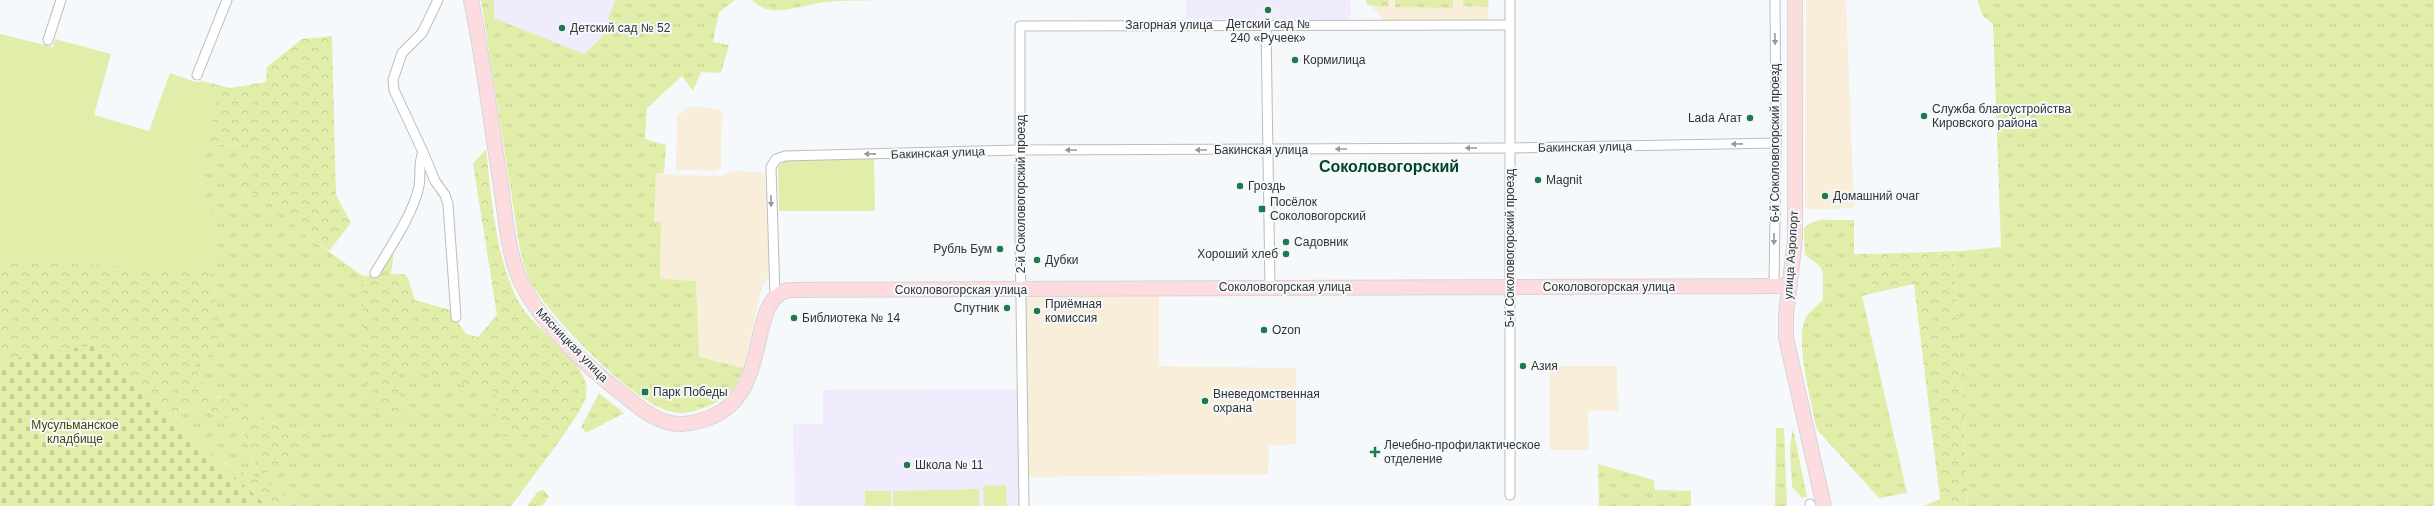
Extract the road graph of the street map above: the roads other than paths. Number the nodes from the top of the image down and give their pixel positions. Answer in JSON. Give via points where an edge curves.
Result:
{"nodes":[{"id":1,"x":61,"y":0,"type":"edge"},
{"id":2,"x":227,"y":0,"type":"edge"},
{"id":3,"x":438,"y":0,"type":"edge"},
{"id":4,"x":471,"y":0,"type":"edge"},
{"id":5,"x":1510,"y":0,"type":"edge"},
{"id":6,"x":1775,"y":0,"type":"edge"},
{"id":7,"x":1796,"y":0,"type":"edge"},
{"id":8,"x":1266,"y":25,"type":"junction"},
{"id":9,"x":1510,"y":25,"type":"junction"},
{"id":10,"x":1020,"y":26,"type":"joint"},
{"id":11,"x":48,"y":40,"type":"dead end"},
{"id":12,"x":197,"y":75,"type":"dead end"},
{"id":13,"x":1776,"y":143,"type":"junction"},
{"id":14,"x":1510,"y":148,"type":"junction"},
{"id":15,"x":1268,"y":149,"type":"junction"},
{"id":16,"x":1021,"y":150,"type":"junction"},
{"id":17,"x":422,"y":152,"type":"junction"},
{"id":18,"x":375,"y":273,"type":"dead end"},
{"id":19,"x":1774,"y":286,"type":"junction"},
{"id":20,"x":1790,"y":286,"type":"junction"},
{"id":21,"x":1270,"y":287,"type":"junction"},
{"id":22,"x":1511,"y":287,"type":"junction"},
{"id":23,"x":1021,"y":289,"type":"junction"},
{"id":24,"x":778,"y":294,"type":"junction"},
{"id":25,"x":456,"y":317,"type":"dead end"},
{"id":26,"x":1510,"y":496,"type":"dead end"},
{"id":27,"x":1815,"y":505,"type":"edge"},
{"id":28,"x":1024,"y":506,"type":"edge"}],
"edges":[{"from":1,"to":11,"type":"street"},
{"from":2,"to":12,"type":"street"},
{"from":3,"to":17,"type":"street","via":[[422,33],[402,53],[393,80],[394,90]]},
{"from":4,"to":24,"type":"main road","name":"Мясницкая улица","via":[[506,218],[517,270],[533,305],[592,368],[659,421],[668,424],[688,424],[713,417],[736,400],[748,383],[765,314]]},
{"from":5,"to":9,"type":"street","name":"5-й Соколовогорский проезд"},
{"from":6,"to":13,"type":"street","name":"6-й Соколовогорский проезд","one_way":true},
{"from":7,"to":20,"type":"main road","name":"улица Аэропорт","via":[[1795,227]]},
{"from":8,"to":9,"type":"street","name":"Загорная улица"},
{"from":8,"to":10,"type":"street","name":"Загорная улица"},
{"from":8,"to":15,"type":"street"},
{"from":9,"to":14,"type":"street","name":"5-й Соколовогорский проезд"},
{"from":10,"to":16,"type":"street","name":"2-й Соколовогорский проезд"},
{"from":13,"to":14,"type":"street","name":"Бакинская улица","one_way":true},
{"from":13,"to":19,"type":"street","name":"6-й Соколовогорский проезд","one_way":true},
{"from":14,"to":15,"type":"street","name":"Бакинская улица","one_way":true},
{"from":14,"to":22,"type":"street","name":"5-й Соколовогорский проезд"},
{"from":15,"to":16,"type":"street","name":"Бакинская улица","one_way":true},
{"from":15,"to":21,"type":"street"},
{"from":16,"to":23,"type":"street","name":"2-й Соколовогорский проезд"},
{"from":16,"to":24,"type":"street","name":"Бакинская улица","one_way":true,"via":[[785,156],[776,159],[771,168]]},
{"from":17,"to":18,"type":"street","via":[[419,187],[402,228]]},
{"from":17,"to":25,"type":"street","via":[[448,204]]},
{"from":19,"to":20,"type":"main road","name":"Соколовогорская улица"},
{"from":19,"to":22,"type":"main road","name":"Соколовогорская улица"},
{"from":20,"to":27,"type":"main road","name":"улица Аэропорт","via":[[1786,315],[1790,360]]},
{"from":21,"to":22,"type":"main road","name":"Соколовогорская улица"},
{"from":21,"to":23,"type":"main road","name":"Соколовогорская улица"},
{"from":22,"to":26,"type":"street","name":"5-й Соколовогорский проезд"},
{"from":23,"to":24,"type":"main road","name":"Соколовогорская улица","via":[[788,290]]},
{"from":23,"to":28,"type":"street","name":"2-й Соколовогорский проезд"}]}
